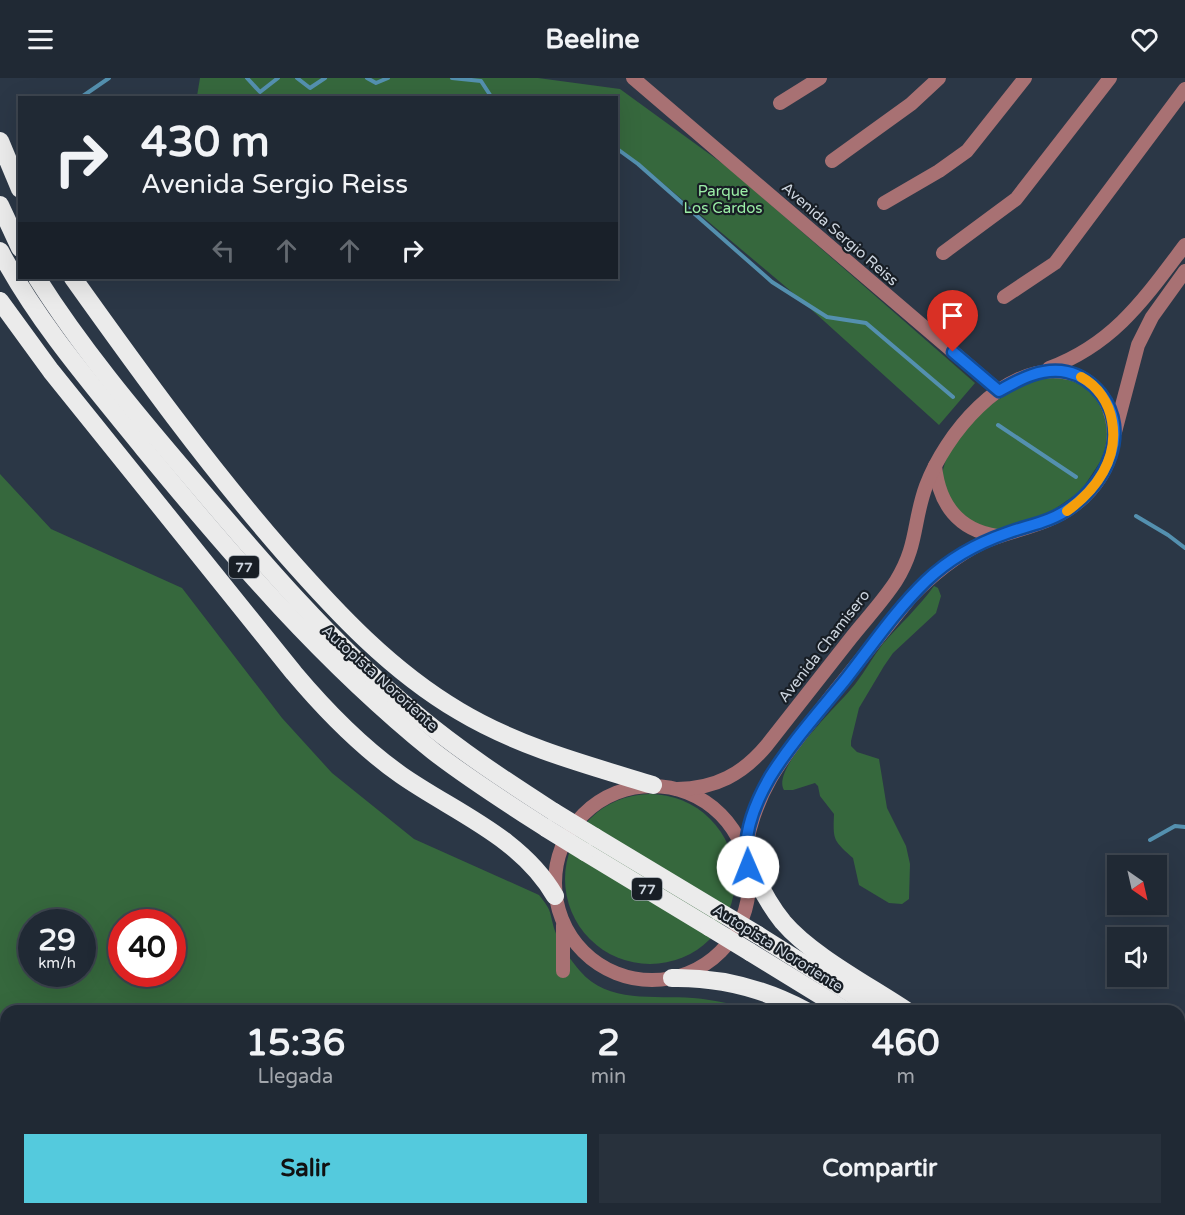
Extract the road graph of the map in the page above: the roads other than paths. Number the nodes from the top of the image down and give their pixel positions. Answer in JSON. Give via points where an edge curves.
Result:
{"nodes":[{"id":1,"x":633,"y":78,"type":"edge"},
{"id":2,"x":820,"y":78,"type":"edge"},
{"id":3,"x":939,"y":78,"type":"edge"},
{"id":4,"x":1025,"y":78,"type":"edge"},
{"id":5,"x":1110,"y":78,"type":"edge"},
{"id":6,"x":1185,"y":89,"type":"edge"},
{"id":7,"x":780,"y":103,"type":"dead end"},
{"id":8,"x":0,"y":141,"type":"edge"},
{"id":9,"x":832,"y":161,"type":"dead end"},
{"id":10,"x":18,"y":184,"type":"edge"},
{"id":11,"x":884,"y":203,"type":"dead end"},
{"id":12,"x":0,"y":205,"type":"edge"},
{"id":13,"x":18,"y":244,"type":"edge"},
{"id":14,"x":1185,"y":245,"type":"edge"},
{"id":15,"x":0,"y":251,"type":"edge"},
{"id":16,"x":943,"y":253,"type":"dead end"},
{"id":17,"x":1185,"y":271,"type":"edge"},
{"id":18,"x":38,"y":279,"type":"edge"},
{"id":19,"x":74,"y":279,"type":"edge"},
{"id":20,"x":1004,"y":297,"type":"dead end"},
{"id":21,"x":0,"y":301,"type":"edge"},
{"id":22,"x":1033,"y":374,"type":"junction"},
{"id":23,"x":999,"y":391,"type":"junction"},
{"id":24,"x":1114,"y":434,"type":"junction"},
{"id":25,"x":935,"y":466,"type":"junction"},
{"id":26,"x":997,"y":536,"type":"junction"},
{"id":27,"x":653,"y":785,"type":"junction"},
{"id":28,"x":677,"y":789,"type":"junction"},
{"id":29,"x":550,"y":820,"type":"junction"},
{"id":30,"x":745,"y":854,"type":"junction"},
{"id":31,"x":555,"y":896,"type":"junction"},
{"id":32,"x":563,"y":923,"type":"junction"},
{"id":33,"x":754,"y":944,"type":"junction"},
{"id":34,"x":563,"y":971,"type":"dead end"},
{"id":35,"x":672,"y":978,"type":"junction"},
{"id":36,"x":793,"y":1005,"type":"edge"},
{"id":37,"x":838,"y":1005,"type":"edge"},
{"id":38,"x":868,"y":1005,"type":"edge"},
{"id":39,"x":898,"y":1005,"type":"edge"}],
"edges":[{"from":1,"to":23,"type":"street","name":"Avenida Sergio Reiss"},
{"from":2,"to":7,"type":"street"},
{"from":3,"to":9,"type":"street","via":[[911,104]]},
{"from":4,"to":11,"type":"street","via":[[967,151]]},
{"from":5,"to":16,"type":"street","via":[[1016,199]]},
{"from":6,"to":20,"type":"street","via":[[1055,263]]},
{"from":8,"to":10,"type":"highway"},
{"from":12,"to":13,"type":"highway"},
{"from":14,"to":22,"type":"street","name":"Avenida Chamisero","via":[[1105,339],[1070,360]]},
{"from":15,"to":29,"type":"highway","name":"Autopista Nororiente","number":"77","via":[[36,309],[130,432],[307,636],[434,752],[482,787]]},
{"from":17,"to":24,"type":"street","name":"Avenida Chamisero","via":[[1152,317],[1138,345]]},
{"from":18,"to":29,"type":"highway","name":"Autopista Nororiente","number":"77","via":[[163,445],[314,618],[394,695]]},
{"from":19,"to":27,"type":"highway","via":[[242,504],[343,619],[377,651],[417,683],[480,723],[559,756]]},
{"from":21,"to":31,"type":"highway","via":[[102,436],[327,711],[386,764],[520,854]]},
{"from":22,"to":23,"type":"street","name":"Avenida Chamisero"},
{"from":22,"to":24,"type":"street","name":"Avenida Chamisero","via":[[1066,372],[1088,381],[1104,399]]},
{"from":23,"to":25,"type":"street","name":"Avenida Chamisero","via":[[958,428]]},
{"from":24,"to":26,"type":"street","name":"Avenida Chamisero","via":[[1109,461],[1082,499],[1045,522]]},
{"from":25,"to":26,"type":"street","via":[[939,490],[952,514],[976,531]]},
{"from":25,"to":28,"type":"street","name":"Avenida Chamisero","via":[[925,487],[911,552],[898,577],[767,745],[732,777],[693,789]]},
{"from":26,"to":30,"type":"street","name":"Avenida Chamisero","via":[[940,569],[897,614],[777,766],[759,797]]},
{"from":27,"to":28,"type":"street"},
{"from":27,"to":31,"type":"street","via":[[609,795],[579,819],[560,851]]},
{"from":28,"to":30,"type":"street","via":[[707,802],[719,812]]},
{"from":29,"to":33,"type":"highway","name":"Autopista Nororiente","number":"77","bridge":true},
{"from":30,"to":35,"type":"street","via":[[748,894],[736,932],[708,962]]},
{"from":30,"to":39,"type":"highway","via":[[759,886],[785,924],[828,959]]},
{"from":31,"to":32,"type":"street"},
{"from":32,"to":34,"type":"street"},
{"from":32,"to":35,"type":"street","via":[[584,953],[614,973],[646,980]]},
{"from":33,"to":37,"type":"highway","name":"Autopista Nororiente","number":"77"},
{"from":33,"to":38,"type":"highway","name":"Autopista Nororiente","number":"77"},
{"from":35,"to":36,"type":"highway","via":[[731,982]]}]}
